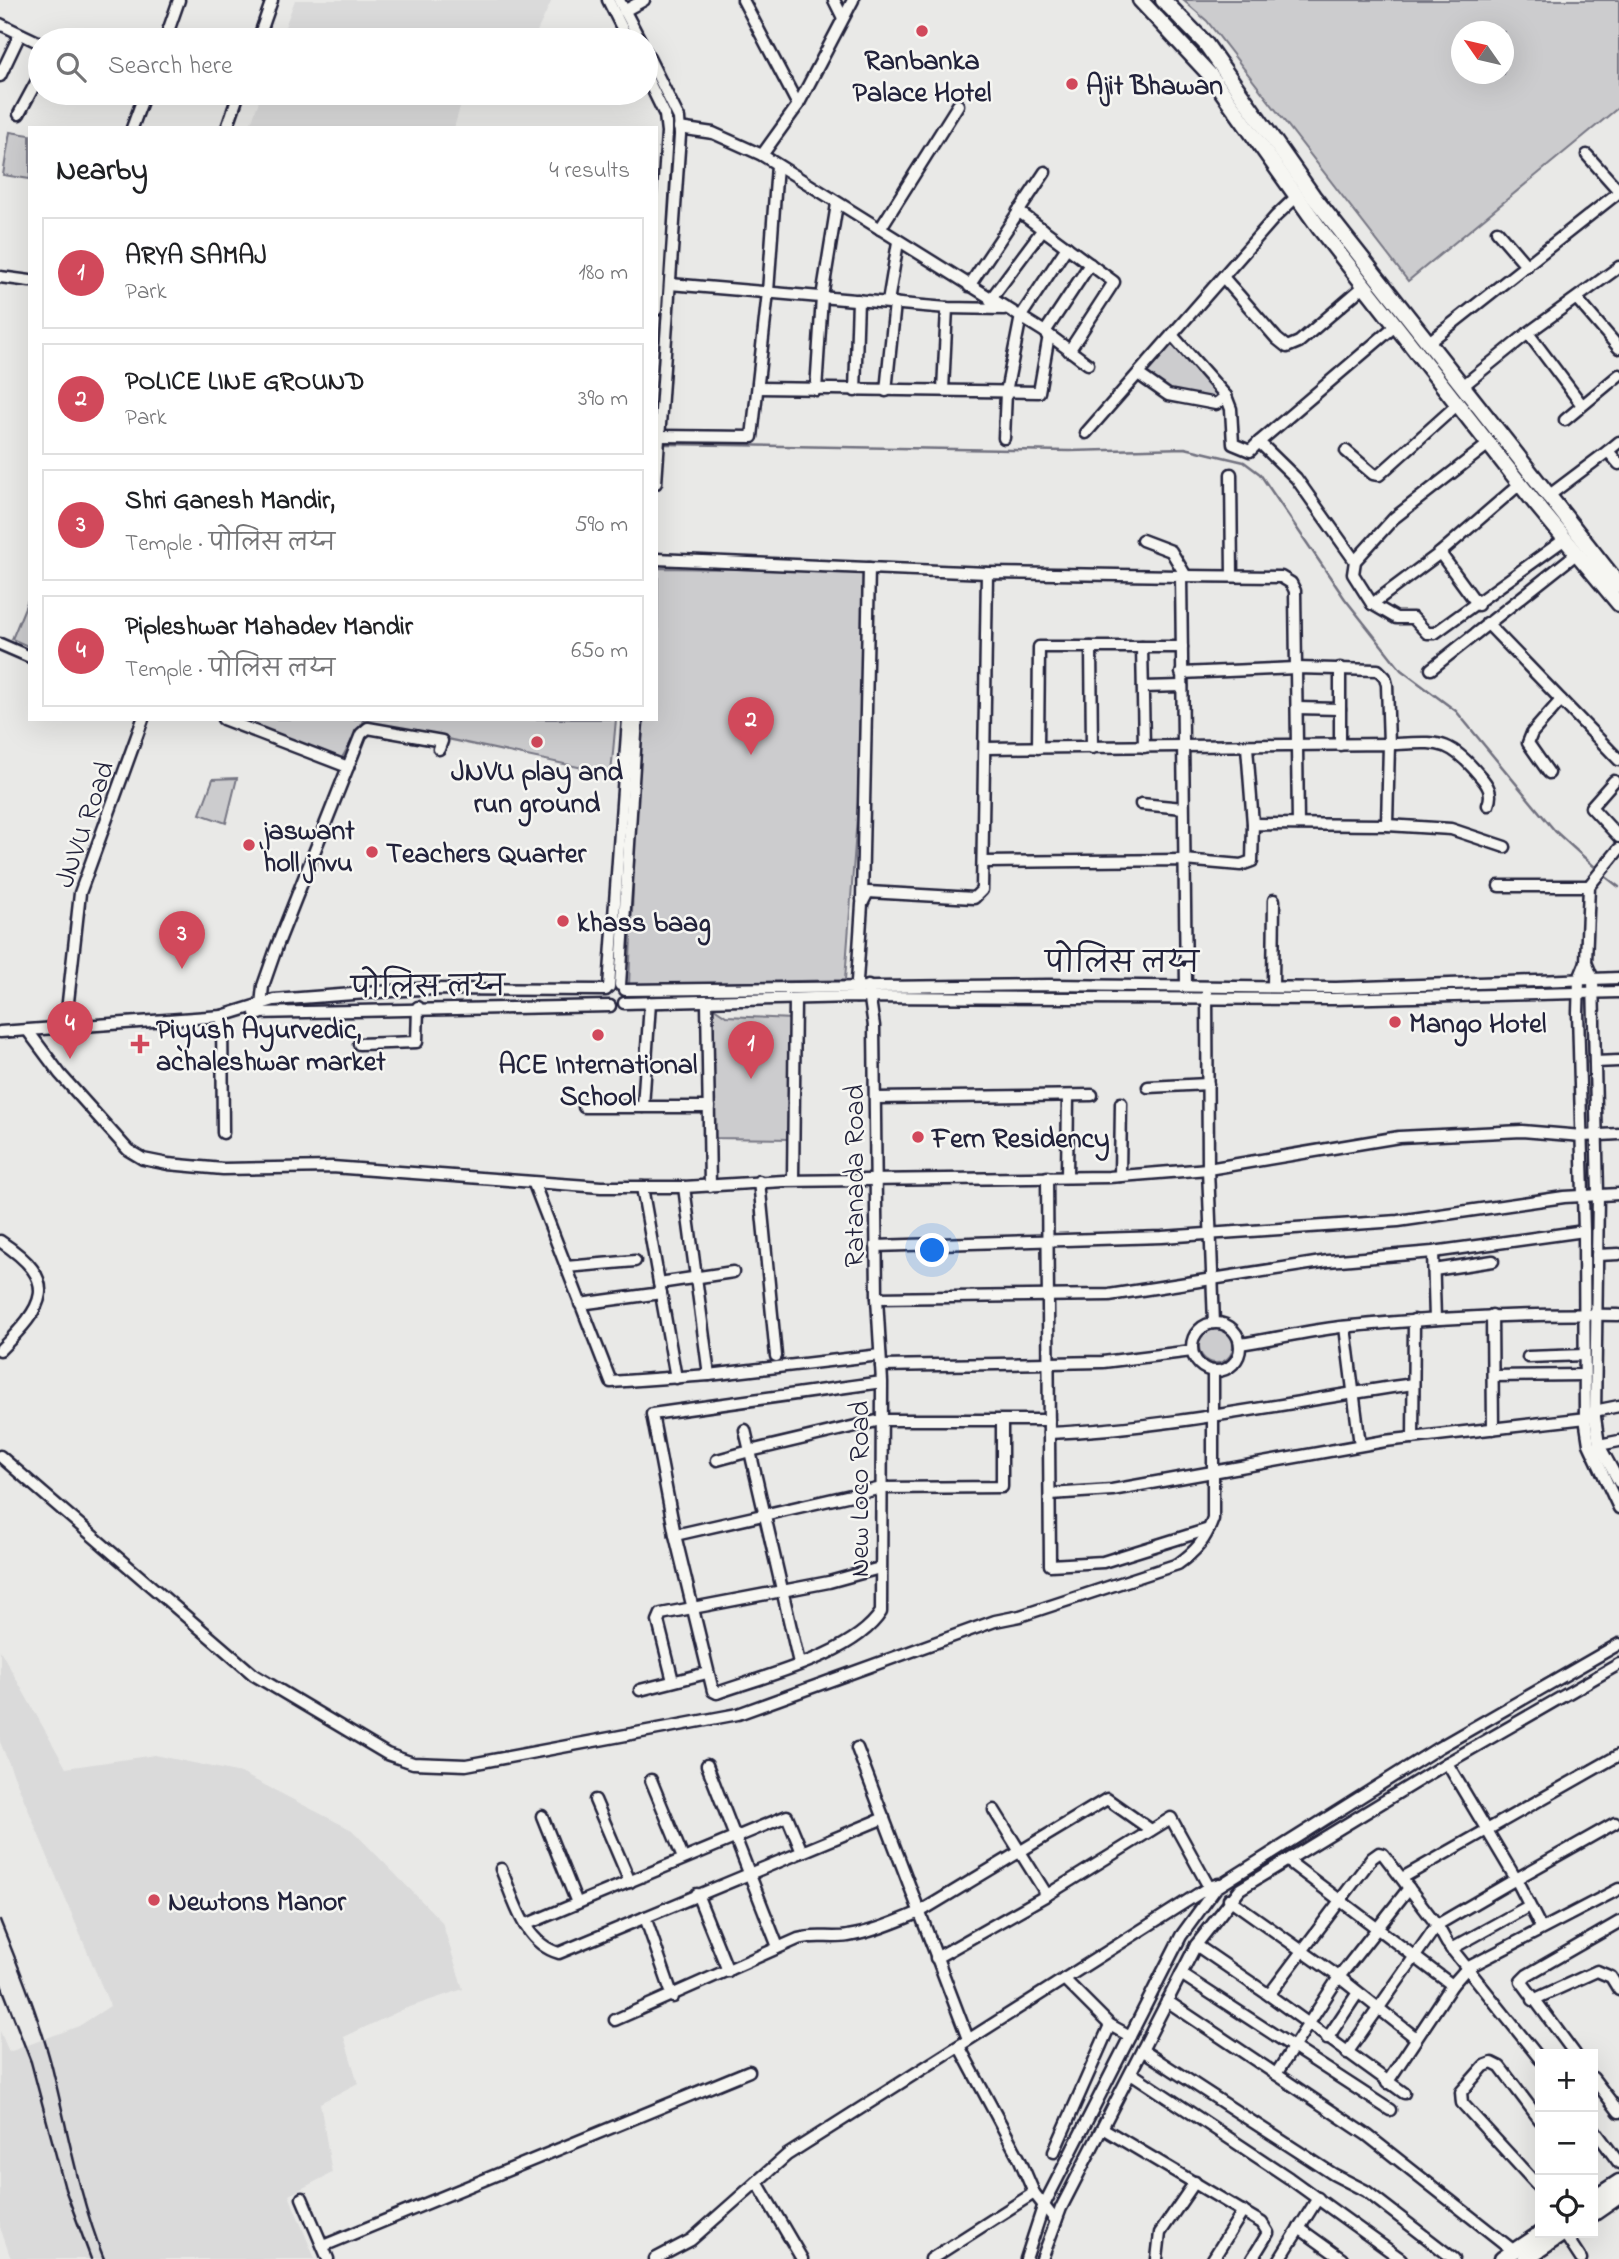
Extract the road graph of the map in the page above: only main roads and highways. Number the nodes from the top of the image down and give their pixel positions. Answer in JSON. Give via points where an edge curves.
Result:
{"nodes":[{"id":1,"x":1140,"y":0,"type":"edge"},
{"id":2,"x":1163,"y":0,"type":"edge"},
{"id":3,"x":1619,"y":585,"type":"edge"},
{"id":4,"x":1619,"y":604,"type":"edge"},
{"id":5,"x":1619,"y":2182,"type":"edge"},
{"id":6,"x":1598,"y":2192,"type":"edge"},
{"id":7,"x":1619,"y":2196,"type":"edge"},
{"id":8,"x":1598,"y":2211,"type":"edge"},
{"id":9,"x":1535,"y":2238,"type":"edge"},
{"id":10,"x":1553,"y":2238,"type":"edge"},
{"id":11,"x":1514,"y":2256,"type":"edge"}],
"edges":[{"from":1,"to":4,"type":"highway","via":[[1205,69],[1364,286]]},
{"from":2,"to":3,"type":"highway","via":[[1205,43],[1313,196]]},
{"from":5,"to":6,"type":"highway"},
{"from":7,"to":8,"type":"highway"},
{"from":9,"to":11,"type":"highway"},
{"from":10,"to":11,"type":"highway"}]}
